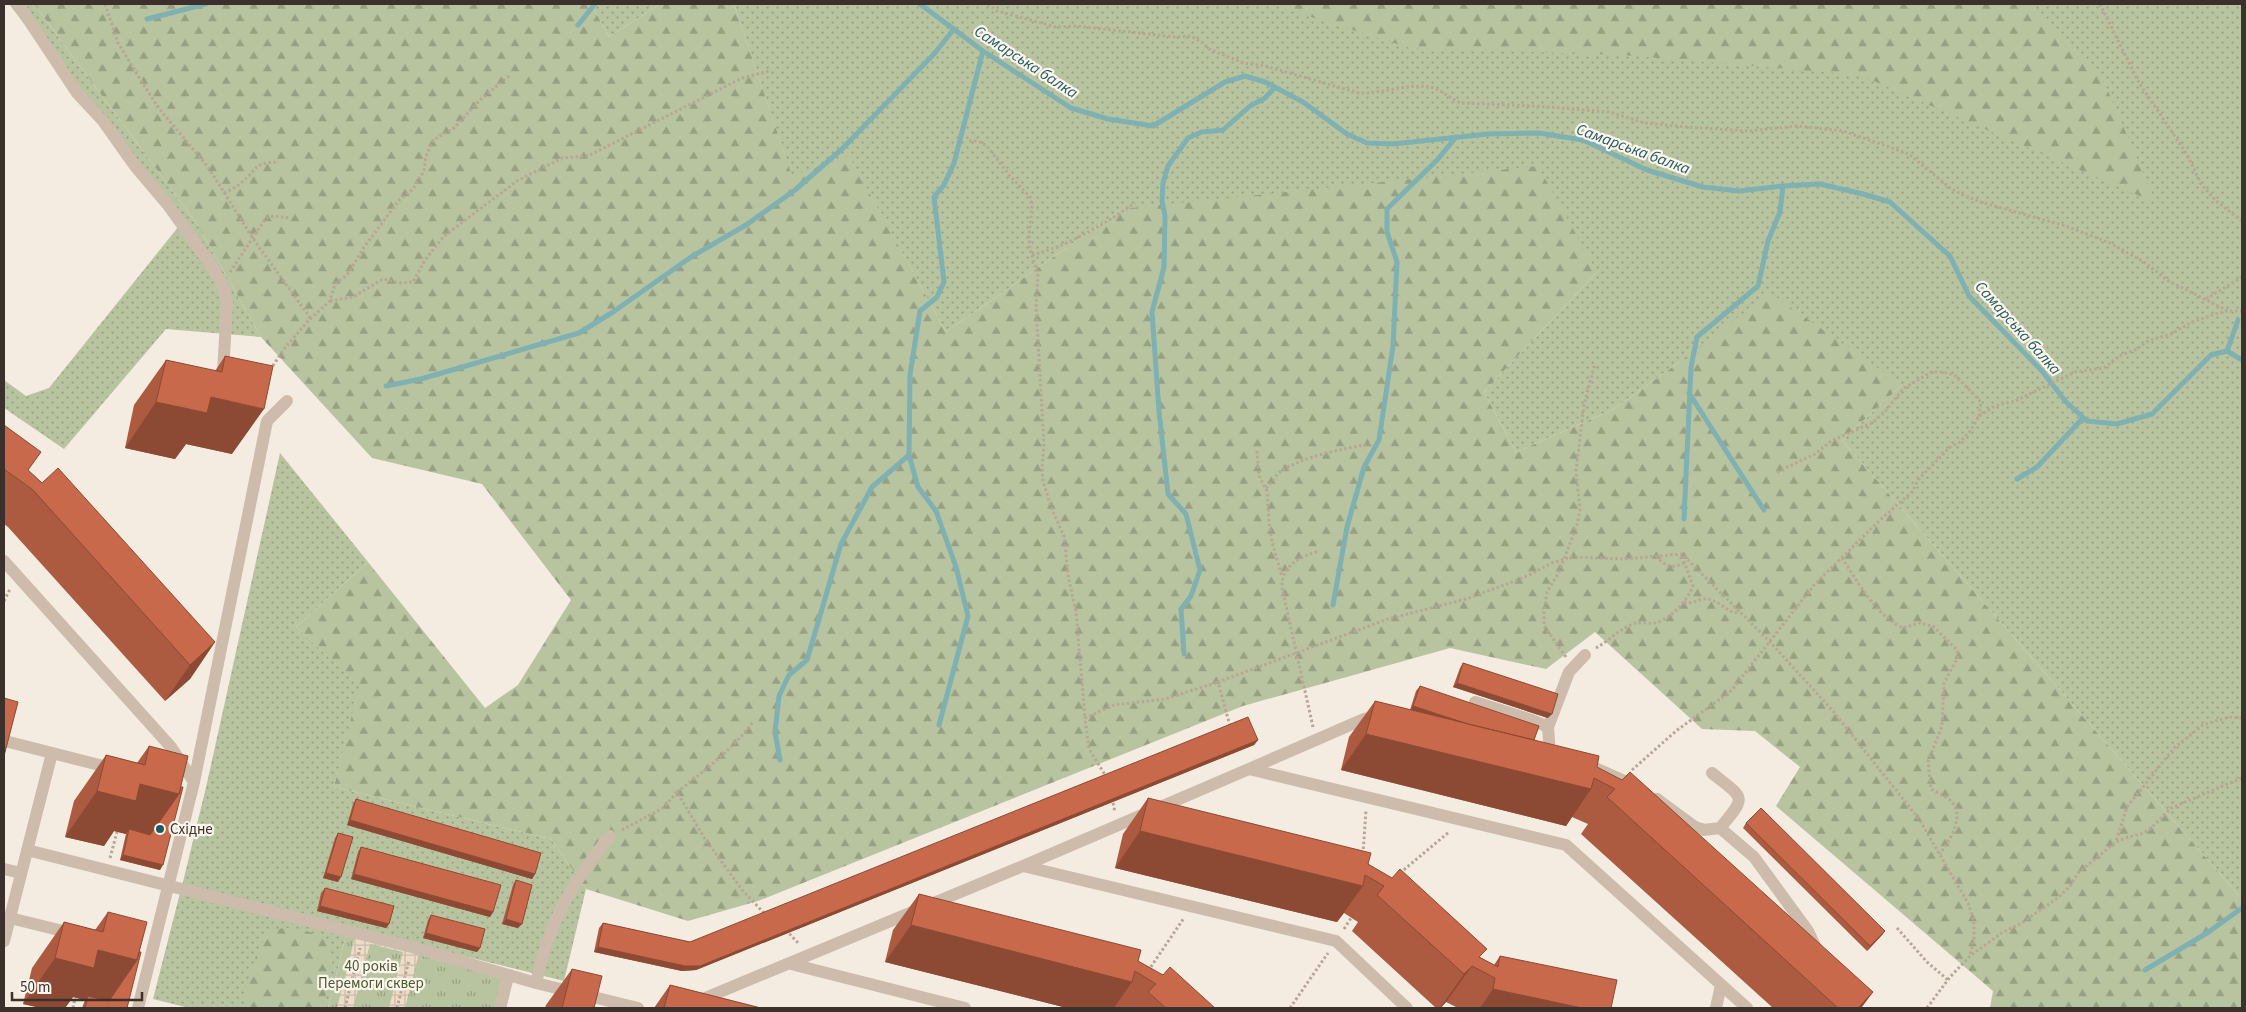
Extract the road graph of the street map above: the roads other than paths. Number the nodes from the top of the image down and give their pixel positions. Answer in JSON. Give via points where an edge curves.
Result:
{"nodes":[{"id":1,"x":18,"y":4,"type":"edge"},
{"id":2,"x":222,"y":390,"type":"edge"},
{"id":3,"x":287,"y":401,"type":"dead end"},
{"id":4,"x":4,"y":561,"type":"edge"},
{"id":5,"x":1585,"y":656,"type":"road end"},
{"id":6,"x":1475,"y":702,"type":"edge"},
{"id":7,"x":1390,"y":719,"type":"edge"},
{"id":8,"x":1548,"y":727,"type":"junction"},
{"id":9,"x":4,"y":739,"type":"edge"},
{"id":10,"x":171,"y":747,"type":"junction"},
{"id":11,"x":52,"y":753,"type":"junction"},
{"id":12,"x":1550,"y":755,"type":"junction"},
{"id":13,"x":1564,"y":757,"type":"edge"},
{"id":14,"x":158,"y":758,"type":"edge"},
{"id":15,"x":1533,"y":758,"type":"edge"},
{"id":16,"x":1587,"y":765,"type":"edge"},
{"id":17,"x":1249,"y":769,"type":"junction"},
{"id":18,"x":131,"y":773,"type":"edge"},
{"id":19,"x":1712,"y":773,"type":"dead end"},
{"id":20,"x":194,"y":782,"type":"junction"},
{"id":21,"x":1720,"y":828,"type":"junction"},
{"id":22,"x":610,"y":836,"type":"road end"},
{"id":23,"x":27,"y":850,"type":"junction"},
{"id":24,"x":1023,"y":866,"type":"junction"},
{"id":25,"x":4,"y":869,"type":"edge"},
{"id":26,"x":21,"y":873,"type":"junction"},
{"id":27,"x":168,"y":886,"type":"junction"},
{"id":28,"x":10,"y":918,"type":"junction"},
{"id":29,"x":85,"y":937,"type":"edge"},
{"id":30,"x":4,"y":941,"type":"edge"},
{"id":31,"x":797,"y":961,"type":"junction"},
{"id":32,"x":1822,"y":961,"type":"edge"},
{"id":33,"x":508,"y":975,"type":"junction"},
{"id":34,"x":536,"y":983,"type":"junction"},
{"id":35,"x":1721,"y":985,"type":"junction"},
{"id":36,"x":594,"y":1003,"type":"edge"},
{"id":37,"x":138,"y":1008,"type":"edge"},
{"id":38,"x":500,"y":1008,"type":"edge"},
{"id":39,"x":638,"y":1008,"type":"edge"},
{"id":40,"x":673,"y":1008,"type":"edge"},
{"id":41,"x":965,"y":1008,"type":"edge"},
{"id":42,"x":1407,"y":1008,"type":"edge"},
{"id":43,"x":1716,"y":1008,"type":"edge"},
{"id":44,"x":1747,"y":1008,"type":"edge"}],
"edges":[{"from":1,"to":2,"type":"lane","via":[[68,81],[103,121],[213,268],[226,303]]},
{"from":3,"to":20,"type":"lane","via":[[267,422]]},
{"from":4,"to":10,"type":"lane"},
{"from":5,"to":8,"type":"lane","via":[[1569,672]]},
{"from":6,"to":8,"type":"lane"},
{"from":7,"to":17,"type":"lane","via":[[1364,719]]},
{"from":8,"to":12,"type":"lane"},
{"from":9,"to":11,"type":"lane"},
{"from":10,"to":14,"type":"lane"},
{"from":10,"to":20,"type":"lane"},
{"from":11,"to":18,"type":"lane"},
{"from":11,"to":23,"type":"lane"},
{"from":12,"to":13,"type":"lane"},
{"from":12,"to":15,"type":"lane"},
{"from":16,"to":21,"type":"lane","via":[[1642,789],[1695,827],[1704,830]]},
{"from":17,"to":24,"type":"lane"},
{"from":17,"to":35,"type":"lane","via":[[1566,845]]},
{"from":19,"to":21,"type":"lane","via":[[1737,793],[1740,800],[1739,806]]},
{"from":20,"to":27,"type":"lane"},
{"from":21,"to":32,"type":"lane","via":[[1764,870],[1808,931]]},
{"from":22,"to":34,"type":"lane","via":[[585,866],[562,904],[542,953]]},
{"from":23,"to":26,"type":"lane"},
{"from":23,"to":27,"type":"lane"},
{"from":24,"to":31,"type":"lane"},
{"from":24,"to":42,"type":"lane","via":[[1336,942]]},
{"from":25,"to":26,"type":"lane"},
{"from":26,"to":28,"type":"lane"},
{"from":27,"to":33,"type":"lane","via":[[412,947]]},
{"from":27,"to":37,"type":"lane","via":[[146,952]]},
{"from":28,"to":29,"type":"lane"},
{"from":28,"to":30,"type":"lane"},
{"from":31,"to":40,"type":"lane","via":[[686,1006]]},
{"from":31,"to":41,"type":"lane"},
{"from":33,"to":34,"type":"lane"},
{"from":33,"to":38,"type":"lane"},
{"from":34,"to":36,"type":"lane"},
{"from":35,"to":43,"type":"lane"},
{"from":35,"to":44,"type":"lane"},
{"from":36,"to":39,"type":"lane"}]}
